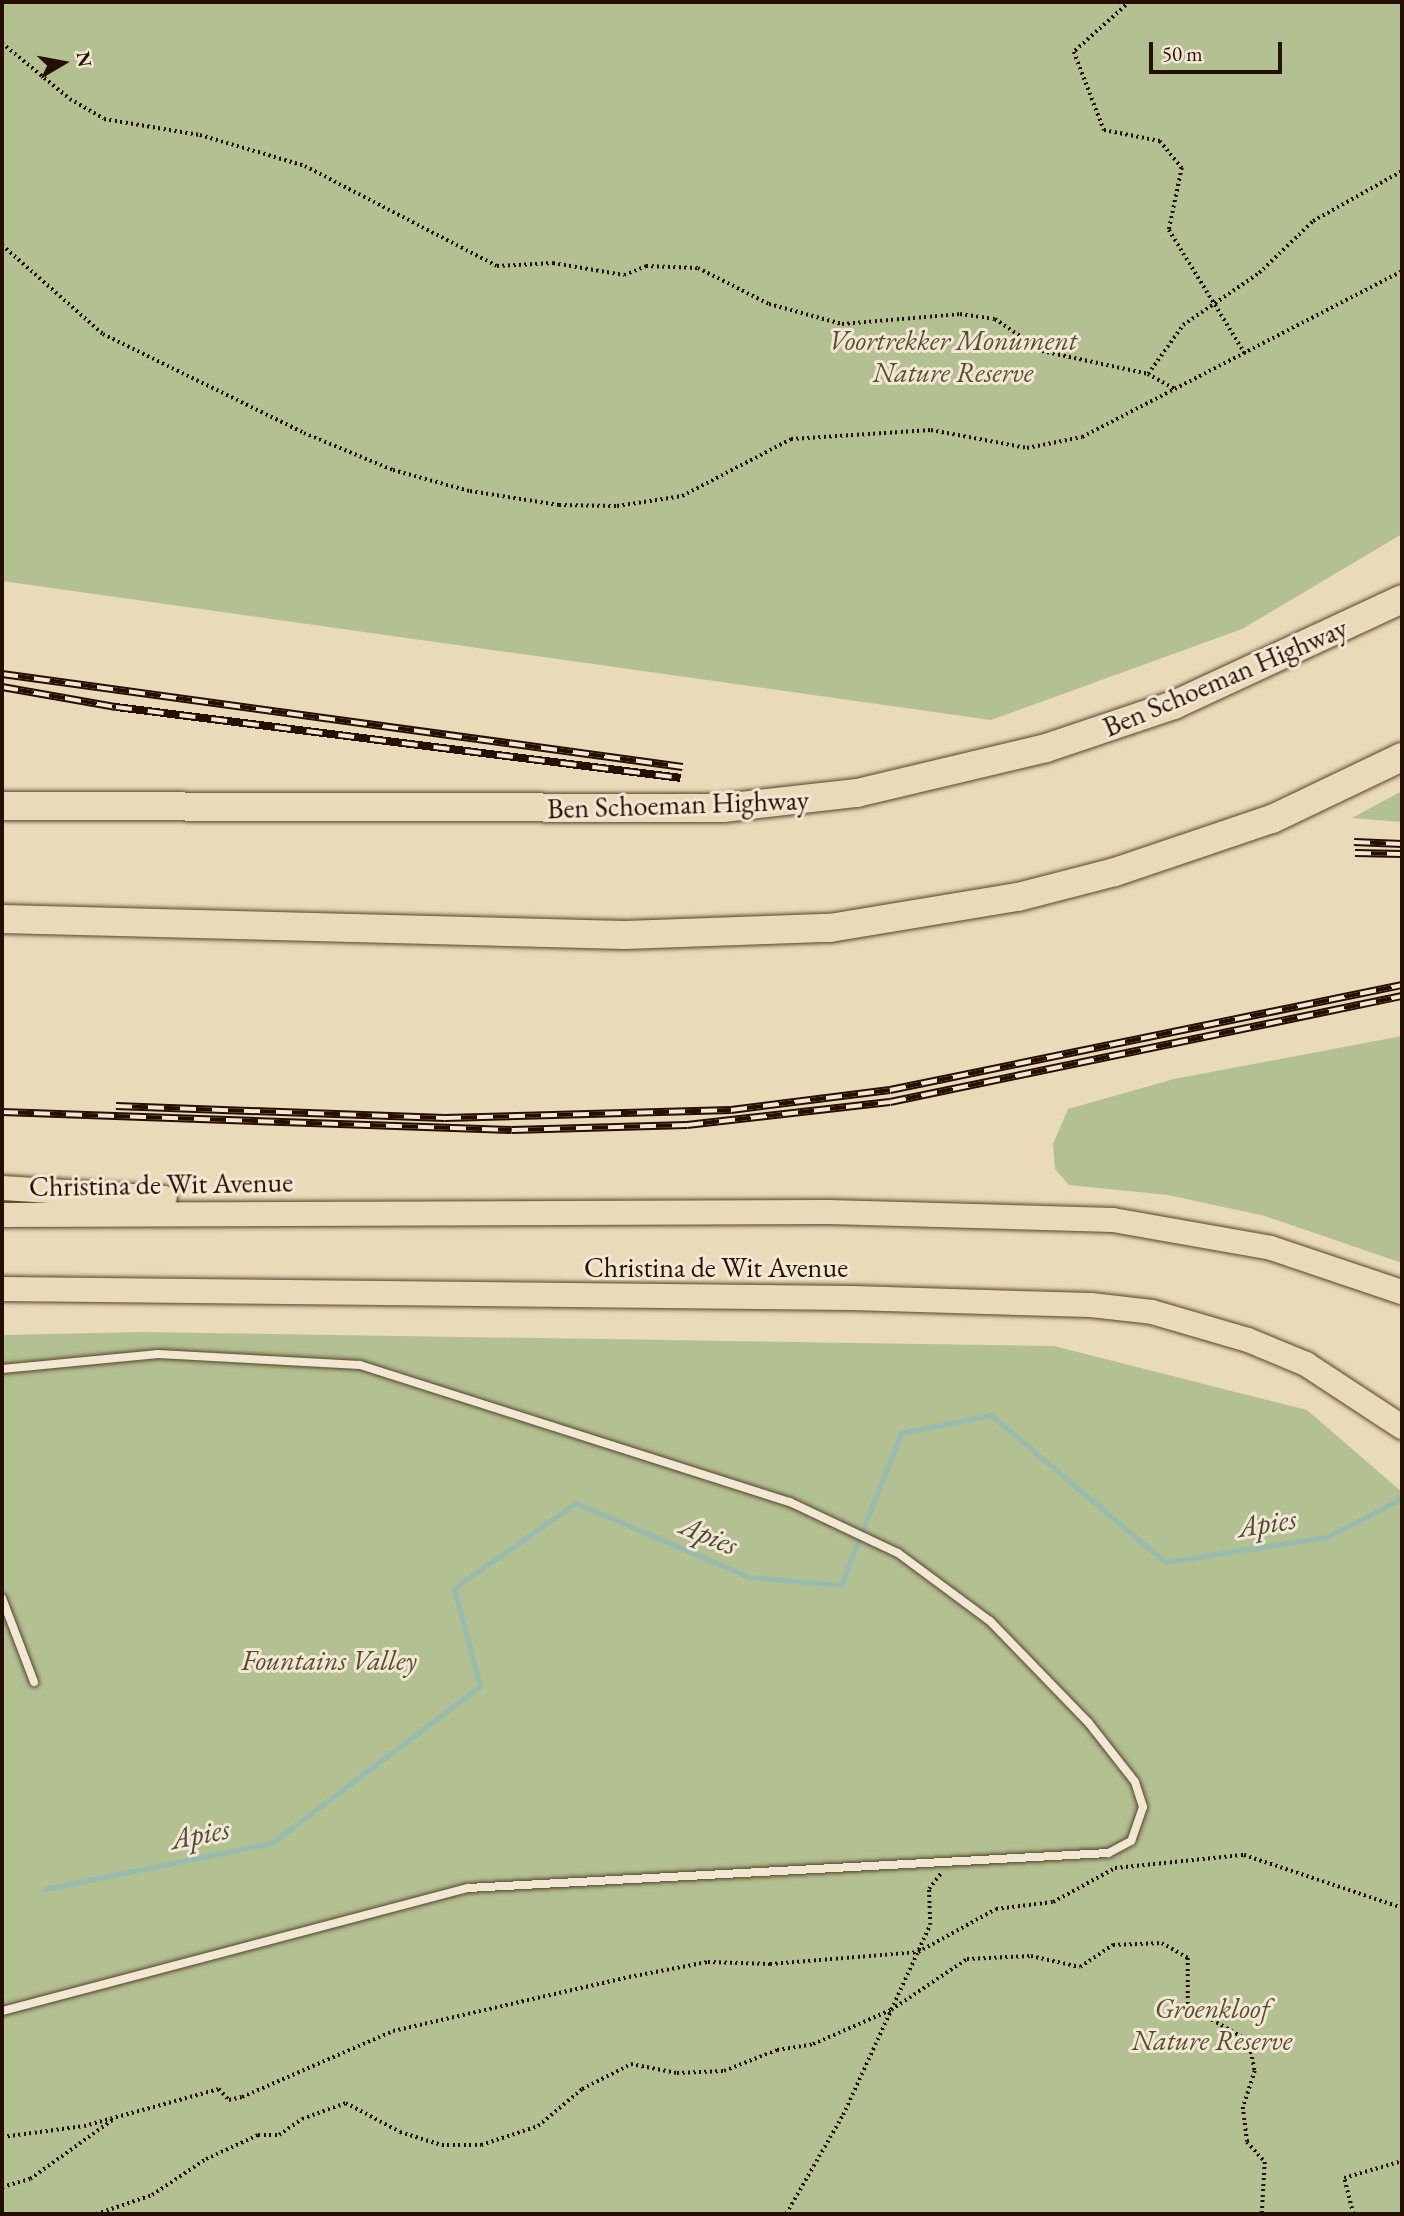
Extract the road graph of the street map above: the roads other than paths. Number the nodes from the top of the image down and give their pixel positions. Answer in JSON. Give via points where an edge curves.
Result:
{"nodes":[{"id":1,"x":1402,"y":599,"type":"edge"},
{"id":2,"x":1402,"y":757,"type":"edge"},
{"id":3,"x":2,"y":806,"type":"edge"},
{"id":4,"x":2,"y":919,"type":"edge"},
{"id":5,"x":2,"y":1188,"type":"edge"},
{"id":6,"x":397,"y":1211,"type":"junction"},
{"id":7,"x":2,"y":1215,"type":"edge"},
{"id":8,"x":2,"y":1289,"type":"edge"},
{"id":9,"x":1402,"y":1292,"type":"edge"},
{"id":10,"x":2,"y":1369,"type":"edge"},
{"id":11,"x":1402,"y":1427,"type":"edge"},
{"id":12,"x":2,"y":1598,"type":"edge"},
{"id":13,"x":34,"y":1682,"type":"dead end"},
{"id":14,"x":2,"y":2011,"type":"edge"}],
"edges":[{"from":1,"to":3,"type":"highway","name":"Ben Schoeman Highway","via":[[1174,705],[1046,748],[857,793],[723,808]]},
{"from":2,"to":4,"type":"highway","via":[[1272,819],[1115,872],[1018,897],[830,928],[625,935]]},
{"from":5,"to":6,"type":"main road"},
{"from":6,"to":7,"type":"main road","name":"Christina de Wit Avenue"},
{"from":6,"to":9,"type":"main road","name":"Christina de Wit Avenue","via":[[828,1212],[1113,1220],[1186,1228],[1271,1248]]},
{"from":8,"to":11,"type":"main road","name":"Christina de Wit Avenue","via":[[878,1298],[1091,1305],[1152,1312],[1248,1340],[1316,1370]]},
{"from":10,"to":14,"type":"lane","via":[[159,1354],[360,1365],[790,1502],[898,1553],[947,1586],[1030,1660],[1120,1760],[1142,1799],[1137,1831],[1119,1850],[468,1888]]},
{"from":12,"to":13,"type":"lane"}]}
